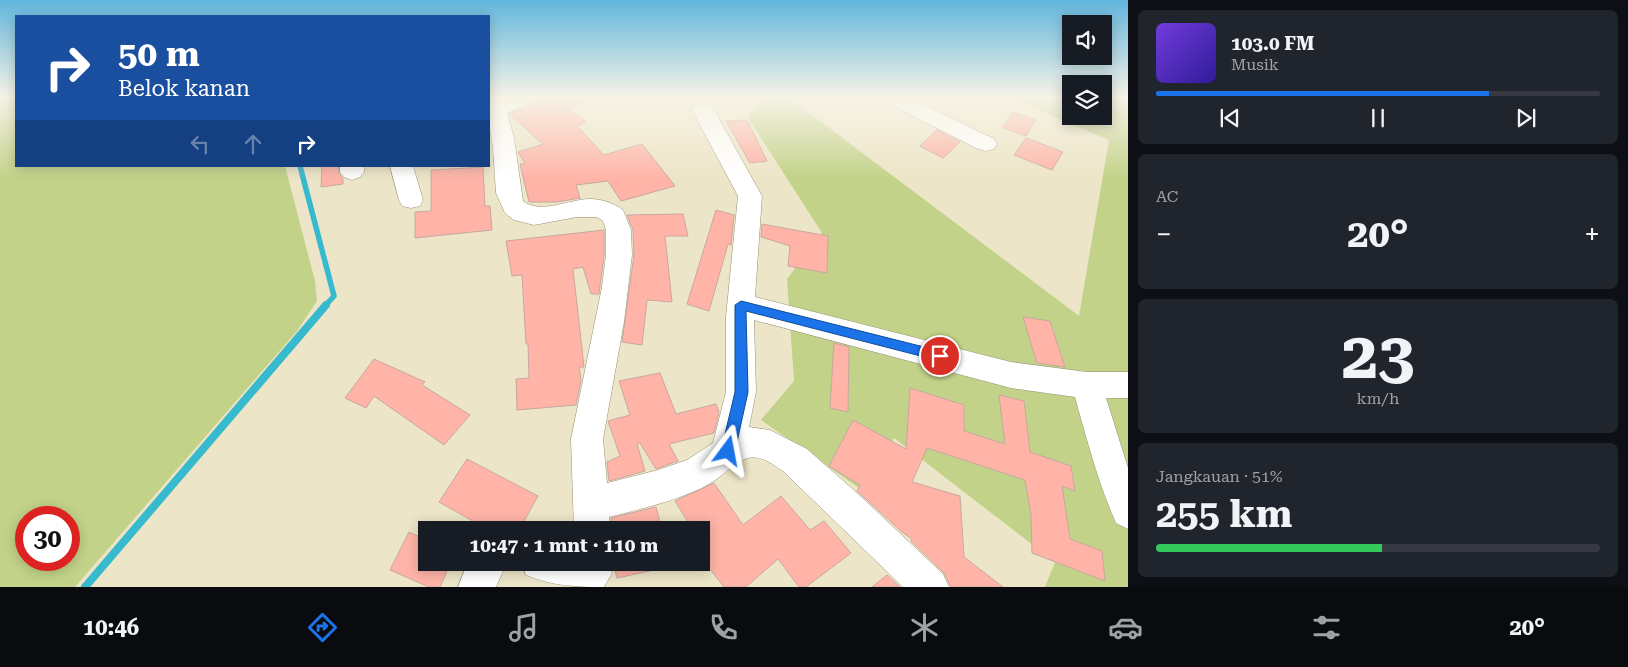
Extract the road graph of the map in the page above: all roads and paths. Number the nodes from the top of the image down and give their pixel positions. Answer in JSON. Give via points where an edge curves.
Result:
{"nodes":[{"id":1,"x":498,"y":124,"type":"edge"},
{"id":2,"x":711,"y":124,"type":"edge"},
{"id":3,"x":946,"y":124,"type":"edge"},
{"id":4,"x":986,"y":144,"type":"dead end"},
{"id":5,"x":401,"y":167,"type":"edge"},
{"id":6,"x":411,"y":200,"type":"dead end"},
{"id":7,"x":741,"y":305,"type":"junction"},
{"id":8,"x":1087,"y":385,"type":"junction"},
{"id":9,"x":1128,"y":385,"type":"edge"},
{"id":10,"x":728,"y":451,"type":"junction"},
{"id":11,"x":1128,"y":511,"type":"edge"},
{"id":12,"x":592,"y":518,"type":"edge"},
{"id":13,"x":483,"y":571,"type":"edge"},
{"id":14,"x":580,"y":571,"type":"edge"},
{"id":15,"x":593,"y":574,"type":"edge"},
{"id":16,"x":477,"y":587,"type":"edge"},
{"id":17,"x":930,"y":587,"type":"edge"}],
"edges":[{"from":1,"to":12,"type":"street","via":[[505,146],[509,198],[517,210],[536,215],[593,208],[610,212],[618,224],[616,289],[587,440]]},
{"from":2,"to":7,"type":"street","via":[[750,196]]},
{"from":3,"to":4,"type":"street"},
{"from":5,"to":6,"type":"street"},
{"from":7,"to":8,"type":"street","via":[[1011,375]]},
{"from":7,"to":10,"type":"street","via":[[741,392]]},
{"from":8,"to":9,"type":"street"},
{"from":8,"to":11,"type":"street","via":[[1112,471]]},
{"from":10,"to":12,"type":"street","via":[[697,473]]},
{"from":10,"to":17,"type":"street","via":[[740,444],[755,442],[783,452],[845,505]]},
{"from":13,"to":16,"type":"street"},
{"from":14,"to":15,"type":"street"}]}
